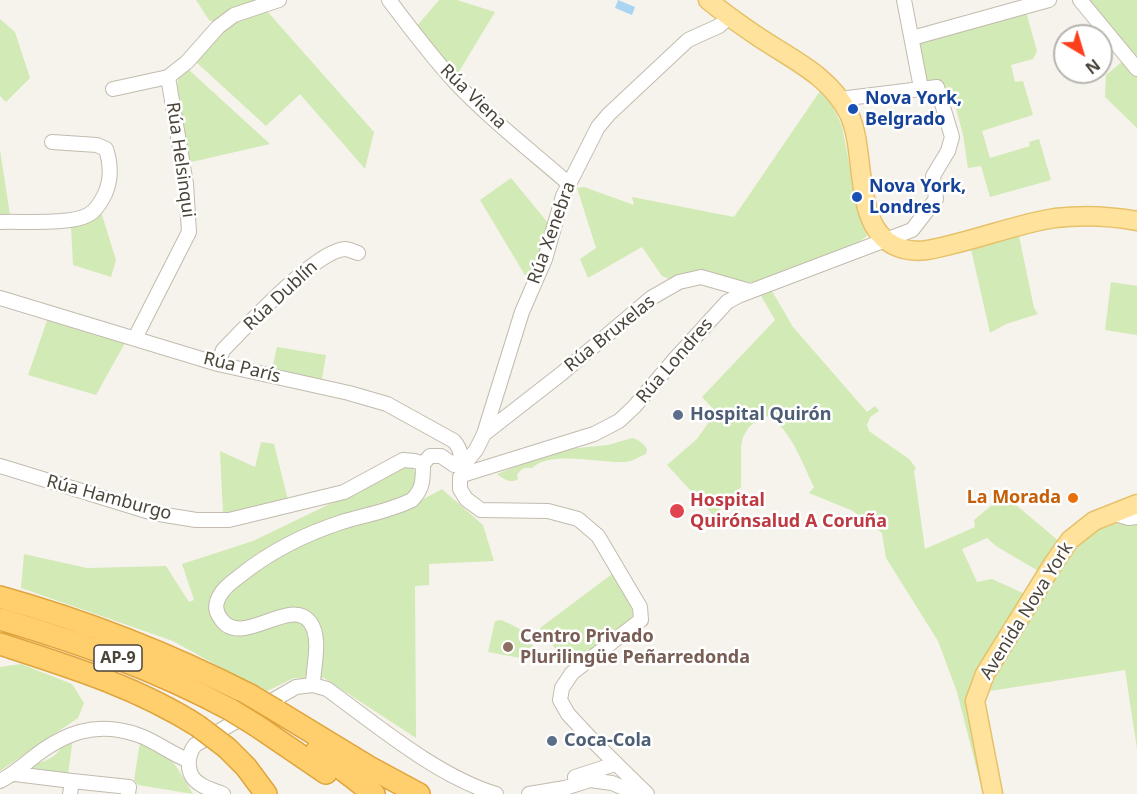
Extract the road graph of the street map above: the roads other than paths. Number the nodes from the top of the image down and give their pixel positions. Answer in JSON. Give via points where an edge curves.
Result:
{"nodes":[{"id":1,"x":279,"y":0,"type":"edge"},
{"id":2,"x":389,"y":0,"type":"edge"},
{"id":3,"x":708,"y":0,"type":"edge"},
{"id":4,"x":904,"y":0,"type":"edge"},
{"id":5,"x":1049,"y":0,"type":"edge"},
{"id":6,"x":1080,"y":0,"type":"edge"},
{"id":7,"x":729,"y":17,"type":"junction"},
{"id":8,"x":912,"y":38,"type":"junction"},
{"id":9,"x":1137,"y":69,"type":"edge"},
{"id":10,"x":168,"y":77,"type":"junction"},
{"id":11,"x":921,"y":88,"type":"junction"},
{"id":12,"x":113,"y":89,"type":"dead end"},
{"id":13,"x":842,"y":103,"type":"junction"},
{"id":14,"x":52,"y":142,"type":"dead end"},
{"id":15,"x":568,"y":183,"type":"junction"},
{"id":16,"x":1137,"y":221,"type":"edge"},
{"id":17,"x":0,"y":222,"type":"edge"},
{"id":18,"x":885,"y":240,"type":"junction"},
{"id":19,"x":358,"y":253,"type":"dead end"},
{"id":20,"x":750,"y":291,"type":"junction"},
{"id":21,"x":0,"y":298,"type":"edge"},
{"id":22,"x":135,"y":338,"type":"junction"},
{"id":23,"x":218,"y":364,"type":"junction"},
{"id":24,"x":484,"y":434,"type":"junction"},
{"id":25,"x":423,"y":465,"type":"junction"},
{"id":26,"x":0,"y":466,"type":"edge"},
{"id":27,"x":459,"y":470,"type":"junction"},
{"id":28,"x":1137,"y":504,"type":"edge"},
{"id":29,"x":1112,"y":513,"type":"junction"},
{"id":30,"x":1137,"y":517,"type":"edge"},
{"id":31,"x":0,"y":597,"type":"edge"},
{"id":32,"x":0,"y":619,"type":"edge"},
{"id":33,"x":0,"y":644,"type":"edge"},
{"id":34,"x":313,"y":685,"type":"junction"},
{"id":35,"x":241,"y":702,"type":"junction"},
{"id":36,"x":268,"y":718,"type":"junction"},
{"id":37,"x":594,"y":742,"type":"junction"},
{"id":38,"x":986,"y":755,"type":"junction"},
{"id":39,"x":188,"y":760,"type":"junction"},
{"id":40,"x":615,"y":764,"type":"junction"},
{"id":41,"x":15,"y":774,"type":"junction"},
{"id":42,"x":589,"y":776,"type":"junction"},
{"id":43,"x":0,"y":781,"type":"edge"},
{"id":44,"x":71,"y":788,"type":"edge"},
{"id":45,"x":534,"y":793,"type":"edge"},
{"id":46,"x":631,"y":793,"type":"edge"},
{"id":47,"x":128,"y":794,"type":"edge"},
{"id":48,"x":223,"y":794,"type":"edge"},
{"id":49,"x":266,"y":794,"type":"edge"},
{"id":50,"x":352,"y":794,"type":"edge"},
{"id":51,"x":374,"y":794,"type":"edge"},
{"id":52,"x":418,"y":794,"type":"edge"},
{"id":53,"x":496,"y":794,"type":"edge"},
{"id":54,"x":529,"y":794,"type":"edge"},
{"id":55,"x":647,"y":794,"type":"edge"},
{"id":56,"x":993,"y":794,"type":"edge"},
{"id":57,"x":1003,"y":794,"type":"edge"}],
"edges":[{"from":1,"to":10,"type":"street","name":"Rúa Helsinqui","via":[[234,15]]},
{"from":2,"to":15,"type":"street","name":"Rúa Viena","via":[[457,84]]},
{"from":3,"to":7,"type":"main road"},
{"from":4,"to":8,"type":"street"},
{"from":5,"to":8,"type":"street"},
{"from":6,"to":9,"type":"street"},
{"from":7,"to":13,"type":"main road","via":[[808,67]]},
{"from":7,"to":15,"type":"street","name":"Rúa Xenebra","via":[[719,26],[687,40],[609,114]]},
{"from":8,"to":11,"type":"street"},
{"from":10,"to":12,"type":"street","name":"Rúa Helsinqui"},
{"from":10,"to":22,"type":"street","name":"Rúa Helsinqui","via":[[186,184],[189,232]]},
{"from":11,"to":13,"type":"street","via":[[848,98]]},
{"from":11,"to":18,"type":"street","name":"Rúa Londres","via":[[937,87],[952,136],[933,176],[936,199],[912,230]]},
{"from":13,"to":18,"type":"main road","via":[[856,141],[868,213]]},
{"from":14,"to":17,"type":"street","via":[[106,149],[109,184],[101,203],[88,215],[70,220]]},
{"from":15,"to":24,"type":"street","name":"Rúa Xenebra","via":[[545,259],[515,331]]},
{"from":16,"to":18,"type":"main road","via":[[1094,215],[1054,219],[931,250],[904,250]]},
{"from":18,"to":20,"type":"street","name":"Rúa Londres"},
{"from":19,"to":23,"type":"street","name":"Rúa Dublín","via":[[346,249],[325,256],[291,283],[223,350]]},
{"from":20,"to":24,"type":"street","name":"Rúa Bruxelas","via":[[701,277],[679,282],[651,298]]},
{"from":20,"to":27,"type":"street","name":"Rúa Londres","via":[[727,302],[619,421],[594,434]]},
{"from":21,"to":22,"type":"street","name":"Rúa París"},
{"from":22,"to":23,"type":"street","name":"Rúa París"},
{"from":23,"to":27,"type":"street","name":"Rúa París","via":[[387,404],[454,441],[462,456]]},
{"from":24,"to":27,"type":"street","name":"Rúa Xenebra"},
{"from":25,"to":26,"type":"street","name":"Rúa Hamburgo","via":[[403,460],[344,492],[229,520],[196,520],[153,513]]},
{"from":25,"to":27,"type":"street","name":"Rúa Hamburgo","via":[[430,456],[441,456]]},
{"from":25,"to":34,"type":"street","via":[[423,484],[412,500],[297,539],[248,569],[221,593],[217,614],[232,627],[244,629],[295,615],[309,621],[315,642]]},
{"from":27,"to":37,"type":"street","via":[[460,489],[481,510],[548,511],[578,519],[598,536],[640,607],[641,620],[572,673],[562,688],[560,700],[568,714]]},
{"from":28,"to":29,"type":"main road","name":"Avenida Nova York"},
{"from":29,"to":30,"type":"street"},
{"from":29,"to":38,"type":"main road","name":"Avenida Nova York","via":[[1094,521],[1070,540],[985,674],[975,701]]},
{"from":31,"to":35,"type":"highway","number":"AP-9","via":[[153,649]]},
{"from":32,"to":35,"type":"highway","number":"AP-9"},
{"from":33,"to":49,"type":"highway","bridge":true,"via":[[133,691],[175,712],[227,748]]},
{"from":34,"to":39,"type":"street","via":[[296,687],[195,745]]},
{"from":34,"to":53,"type":"street","via":[[327,689],[448,775]]},
{"from":35,"to":36,"type":"highway","number":"AP-9","bridge":true},
{"from":36,"to":50,"type":"highway","number":"AP-9"},
{"from":36,"to":51,"type":"highway"},
{"from":36,"to":52,"type":"highway","number":"AP-9"},
{"from":37,"to":40,"type":"street"},
{"from":37,"to":42,"type":"street","via":[[598,754]]},
{"from":38,"to":56,"type":"main road"},
{"from":38,"to":57,"type":"main road"},
{"from":39,"to":41,"type":"street","via":[[139,735],[89,728],[63,738]]},
{"from":39,"to":48,"type":"street","via":[[198,784]]},
{"from":40,"to":42,"type":"street"},
{"from":40,"to":46,"type":"street"},
{"from":40,"to":55,"type":"street"},
{"from":41,"to":43,"type":"street"},
{"from":41,"to":44,"type":"street"},
{"from":42,"to":45,"type":"street"},
{"from":42,"to":46,"type":"street"},
{"from":44,"to":47,"type":"street","via":[[129,787]]},
{"from":45,"to":54,"type":"street"}]}
